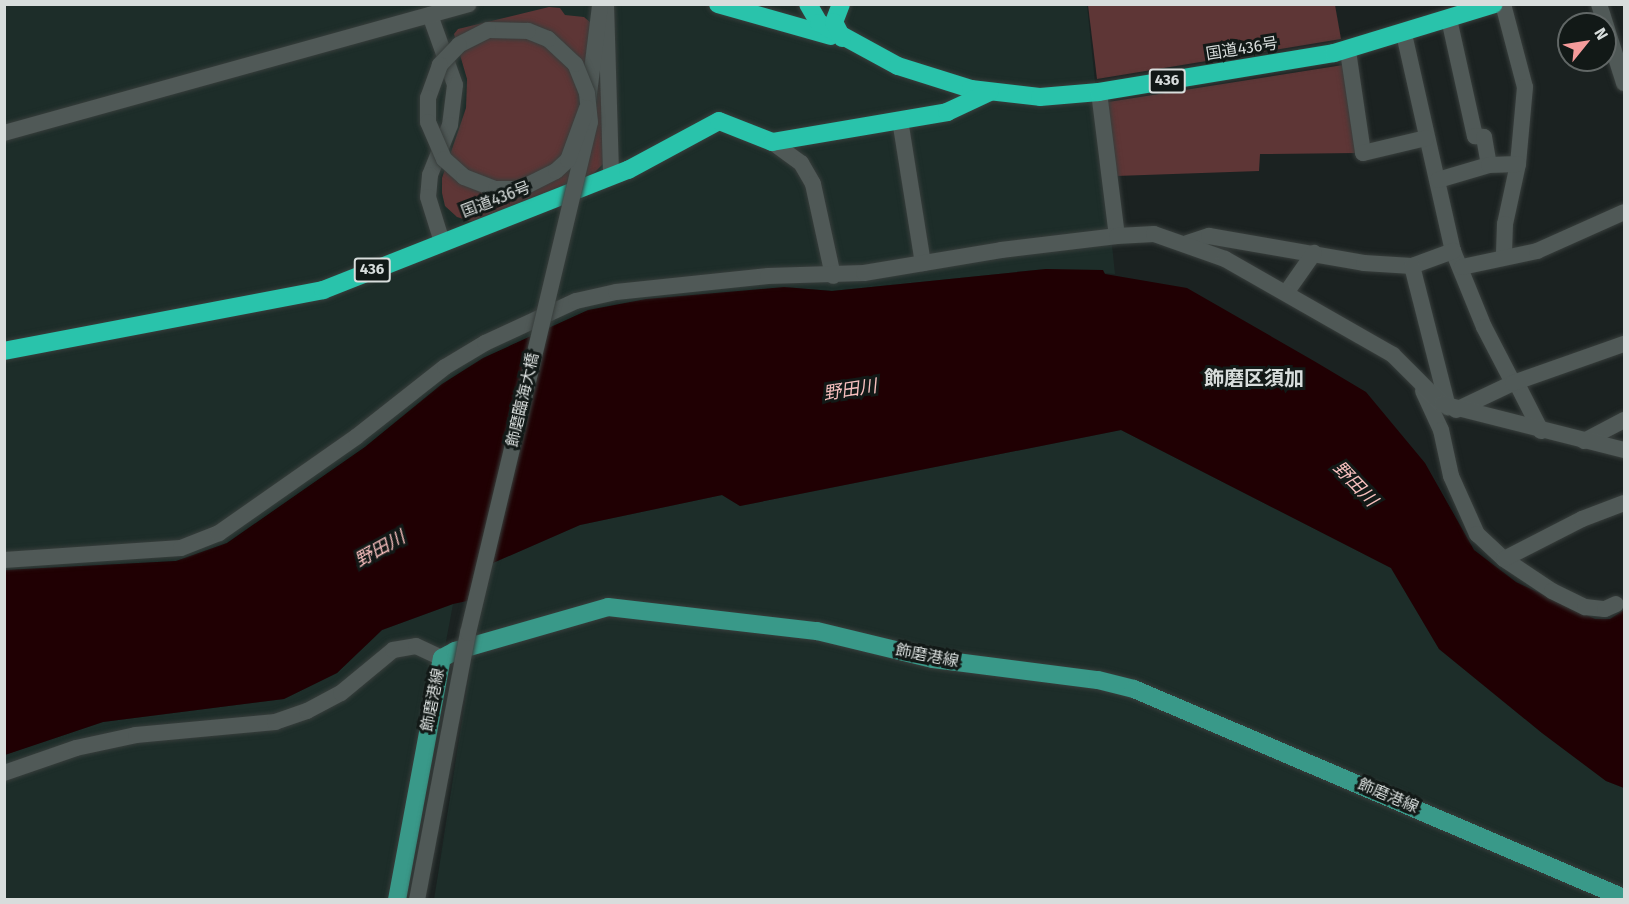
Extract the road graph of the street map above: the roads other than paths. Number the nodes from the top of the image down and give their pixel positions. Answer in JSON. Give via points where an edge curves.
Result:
{"nodes":[{"id":1,"x":468,"y":4,"type":"edge"},
{"id":2,"x":600,"y":4,"type":"edge"},
{"id":3,"x":606,"y":4,"type":"edge"},
{"id":4,"x":718,"y":4,"type":"edge"},
{"id":5,"x":808,"y":4,"type":"edge"},
{"id":6,"x":841,"y":4,"type":"edge"},
{"id":7,"x":1494,"y":4,"type":"edge"},
{"id":8,"x":1503,"y":4,"type":"edge"},
{"id":9,"x":1599,"y":4,"type":"edge"},
{"id":10,"x":430,"y":15,"type":"junction"},
{"id":11,"x":1449,"y":19,"type":"junction"},
{"id":12,"x":1404,"y":34,"type":"junction"},
{"id":13,"x":842,"y":38,"type":"junction"},
{"id":14,"x":1348,"y":51,"type":"junction"},
{"id":15,"x":1624,"y":83,"type":"edge"},
{"id":16,"x":1099,"y":92,"type":"junction"},
{"id":17,"x":990,"y":93,"type":"junction"},
{"id":18,"x":900,"y":120,"type":"junction"},
{"id":19,"x":4,"y":133,"type":"edge"},
{"id":20,"x":1426,"y":138,"type":"junction"},
{"id":21,"x":772,"y":142,"type":"junction"},
{"id":22,"x":1518,"y":164,"type":"junction"},
{"id":23,"x":1489,"y":165,"type":"junction"},
{"id":24,"x":611,"y":176,"type":"junction"},
{"id":25,"x":1437,"y":180,"type":"junction"},
{"id":26,"x":1624,"y":212,"type":"edge"},
{"id":27,"x":1117,"y":236,"type":"junction"},
{"id":28,"x":442,"y":242,"type":"junction"},
{"id":29,"x":1187,"y":243,"type":"junction"},
{"id":30,"x":1453,"y":251,"type":"junction"},
{"id":31,"x":1314,"y":253,"type":"junction"},
{"id":32,"x":1504,"y":257,"type":"junction"},
{"id":33,"x":923,"y":263,"type":"junction"},
{"id":34,"x":1412,"y":266,"type":"junction"},
{"id":35,"x":1462,"y":267,"type":"junction"},
{"id":36,"x":833,"y":276,"type":"junction"},
{"id":37,"x":1286,"y":293,"type":"junction"},
{"id":38,"x":1624,"y":344,"type":"edge"},
{"id":39,"x":4,"y":351,"type":"edge"},
{"id":40,"x":1514,"y":382,"type":"junction"},
{"id":41,"x":1421,"y":385,"type":"junction"},
{"id":42,"x":1452,"y":409,"type":"junction"},
{"id":43,"x":1624,"y":420,"type":"edge"},
{"id":44,"x":1541,"y":431,"type":"junction"},
{"id":45,"x":1584,"y":441,"type":"junction"},
{"id":46,"x":1624,"y":450,"type":"edge"},
{"id":47,"x":1624,"y":503,"type":"edge"},
{"id":48,"x":1504,"y":559,"type":"junction"},
{"id":49,"x":4,"y":560,"type":"edge"},
{"id":50,"x":1616,"y":604,"type":"dead end"},
{"id":51,"x":442,"y":658,"type":"junction"},
{"id":52,"x":4,"y":772,"type":"edge"},
{"id":53,"x":1624,"y":898,"type":"edge"},
{"id":54,"x":397,"y":900,"type":"edge"},
{"id":55,"x":417,"y":900,"type":"edge"}],
"edges":[{"from":1,"to":10,"type":"street"},
{"from":2,"to":55,"type":"street","name":"飾磨臨海大橋","bridge":true,"via":[[587,108],[567,160],[556,171],[519,189],[496,189],[464,177],[444,159],[428,122],[428,98],[440,65],[474,36],[508,28],[548,39],[575,64],[587,93],[590,122],[468,633]]},
{"from":3,"to":24,"type":"street"},
{"from":4,"to":13,"type":"highway"},
{"from":5,"to":13,"type":"highway","name":"国道436号","number":"436","via":[[819,23]]},
{"from":6,"to":13,"type":"highway","via":[[834,22]]},
{"from":7,"to":11,"type":"highway","name":"国道436号","number":"436"},
{"from":8,"to":22,"type":"street","via":[[1525,87]]},
{"from":9,"to":15,"type":"street"},
{"from":10,"to":19,"type":"street"},
{"from":10,"to":28,"type":"street","via":[[455,85],[450,125],[430,175],[428,197]]},
{"from":11,"to":12,"type":"highway","name":"国道436号","number":"436"},
{"from":11,"to":23,"type":"street","via":[[1475,136],[1484,137]]},
{"from":12,"to":14,"type":"highway","name":"国道436号","number":"436"},
{"from":12,"to":20,"type":"street"},
{"from":13,"to":17,"type":"highway","name":"国道436号","number":"436","via":[[915,73]]},
{"from":14,"to":16,"type":"highway","name":"国道436号","number":"436"},
{"from":14,"to":20,"type":"street","via":[[1363,153]]},
{"from":16,"to":17,"type":"highway","name":"国道436号","number":"436","via":[[1040,97]]},
{"from":16,"to":27,"type":"street"},
{"from":17,"to":18,"type":"highway","name":"国道436号","number":"436","via":[[947,112]]},
{"from":18,"to":21,"type":"highway","name":"国道436号","number":"436"},
{"from":18,"to":33,"type":"street"},
{"from":20,"to":25,"type":"street"},
{"from":21,"to":24,"type":"highway","name":"国道436号","number":"436","via":[[719,122]]},
{"from":21,"to":36,"type":"street","via":[[801,164],[813,184]]},
{"from":22,"to":23,"type":"street"},
{"from":22,"to":32,"type":"street","via":[[1505,224]]},
{"from":23,"to":25,"type":"street"},
{"from":24,"to":28,"type":"highway","name":"国道436号","number":"436"},
{"from":25,"to":30,"type":"street"},
{"from":26,"to":32,"type":"street","via":[[1565,240]]},
{"from":27,"to":29,"type":"street","via":[[1154,234]]},
{"from":27,"to":33,"type":"street"},
{"from":28,"to":39,"type":"highway","name":"国道436号","number":"436","via":[[322,290]]},
{"from":29,"to":31,"type":"street","via":[[1209,236]]},
{"from":29,"to":37,"type":"street"},
{"from":30,"to":34,"type":"street"},
{"from":30,"to":35,"type":"street"},
{"from":31,"to":34,"type":"street","via":[[1364,263]]},
{"from":31,"to":37,"type":"street"},
{"from":32,"to":35,"type":"street"},
{"from":33,"to":36,"type":"street"},
{"from":34,"to":42,"type":"street"},
{"from":35,"to":40,"type":"street","via":[[1484,327]]},
{"from":36,"to":49,"type":"street","via":[[768,276],[616,292],[576,301],[485,343],[445,367],[356,437],[219,533],[181,548]]},
{"from":37,"to":41,"type":"street","via":[[1393,355]]},
{"from":38,"to":40,"type":"street"},
{"from":40,"to":42,"type":"street"},
{"from":40,"to":44,"type":"street"},
{"from":41,"to":42,"type":"street"},
{"from":41,"to":48,"type":"street","via":[[1441,430],[1451,476],[1477,534]]},
{"from":42,"to":44,"type":"street"},
{"from":43,"to":45,"type":"street"},
{"from":44,"to":45,"type":"street"},
{"from":45,"to":46,"type":"street"},
{"from":47,"to":48,"type":"street","via":[[1582,519]]},
{"from":48,"to":50,"type":"street","via":[[1552,591],[1585,607],[1605,609]]},
{"from":51,"to":52,"type":"street","via":[[416,646],[393,650],[341,693],[308,711],[275,722],[136,735],[76,748]]},
{"from":51,"to":53,"type":"main road","name":"飾磨港線","via":[[608,607],[817,631],[933,659],[1098,680],[1167,702]]},
{"from":51,"to":54,"type":"main road","name":"飾磨港線"}]}
